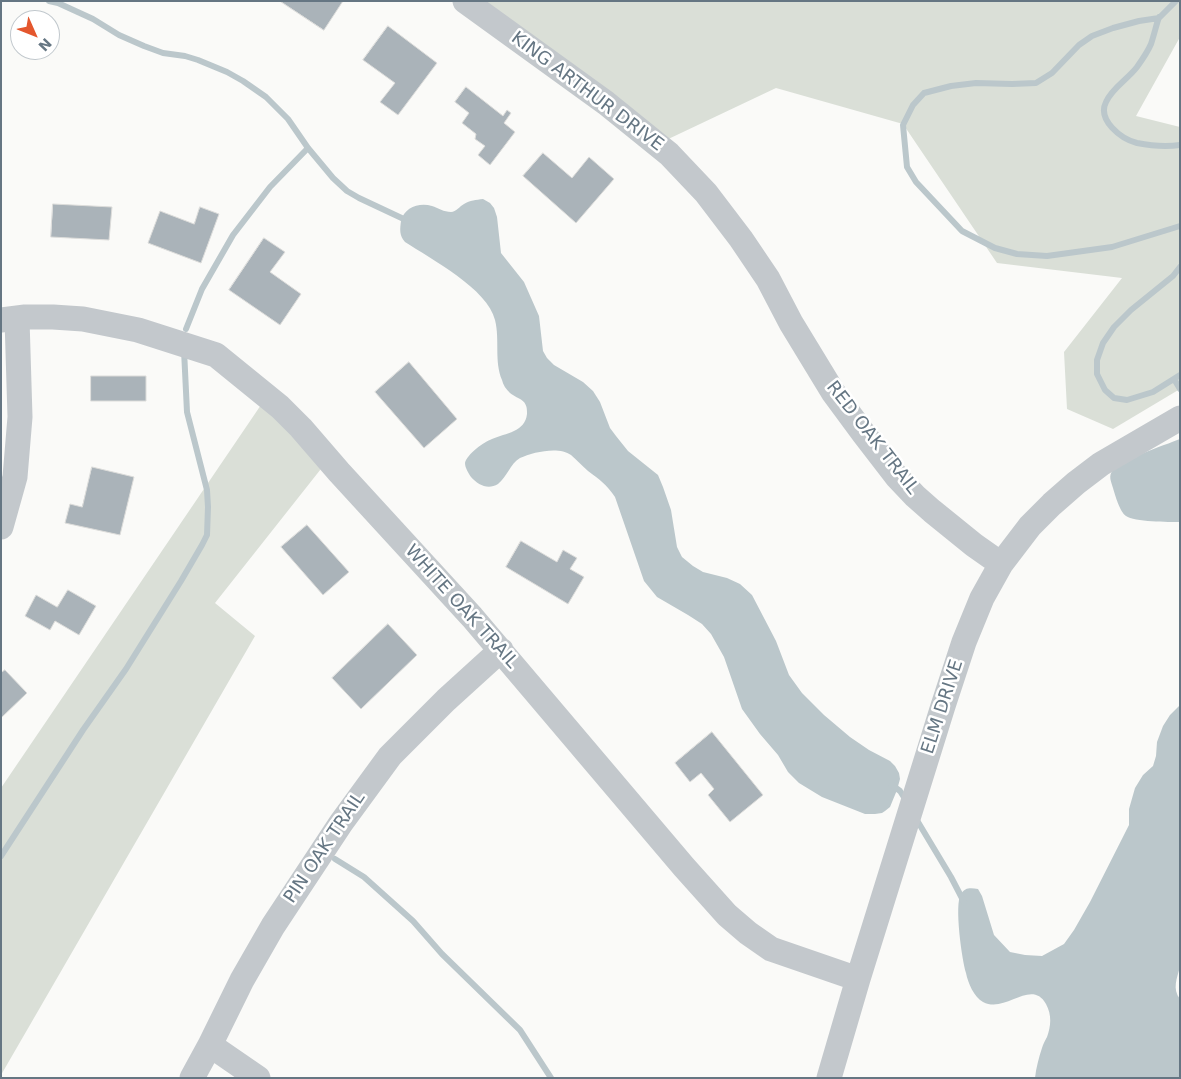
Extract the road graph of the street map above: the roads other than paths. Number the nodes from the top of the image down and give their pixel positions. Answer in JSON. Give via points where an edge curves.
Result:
{"nodes":[{"id":1,"x":465,"y":1,"type":"edge"},
{"id":2,"x":772,"y":286,"type":"joint"},
{"id":3,"x":9,"y":320,"type":"edge"},
{"id":4,"x":1180,"y":418,"type":"edge"},
{"id":5,"x":1,"y":527,"type":"edge"},
{"id":6,"x":1001,"y":564,"type":"junction"},
{"id":7,"x":501,"y":650,"type":"junction"},
{"id":8,"x":858,"y":979,"type":"junction"},
{"id":9,"x":210,"y":1045,"type":"junction"},
{"id":10,"x":192,"y":1078,"type":"edge"},
{"id":11,"x":258,"y":1078,"type":"edge"},
{"id":12,"x":829,"y":1078,"type":"edge"}],
"edges":[{"from":1,"to":2,"type":"street","name":"KING ARTHUR DRIVE","via":[[606,103],[669,154],[724,214]]},
{"from":2,"to":6,"type":"street","name":"RED OAK TRAIL","via":[[833,392],[897,477],[932,511]]},
{"from":3,"to":5,"type":"street","via":[[20,417],[15,477]]},
{"from":3,"to":7,"type":"street","name":"WHITE OAK TRAIL","via":[[83,319],[138,330],[216,356],[280,407]]},
{"from":4,"to":6,"type":"street","name":"ELM DRIVE","via":[[1101,464],[1076,483],[1030,526]]},
{"from":6,"to":8,"type":"street","name":"ELM DRIVE","via":[[982,598],[964,642]]},
{"from":7,"to":8,"type":"street","name":"WHITE OAK TRAIL","via":[[727,915],[771,949]]},
{"from":7,"to":9,"type":"street","name":"PIN OAK TRAIL","via":[[384,763],[273,926]]},
{"from":8,"to":12,"type":"street","name":"ELM DRIVE"},
{"from":9,"to":10,"type":"street","name":"PIN OAK TRAIL"},
{"from":9,"to":11,"type":"street"}]}
